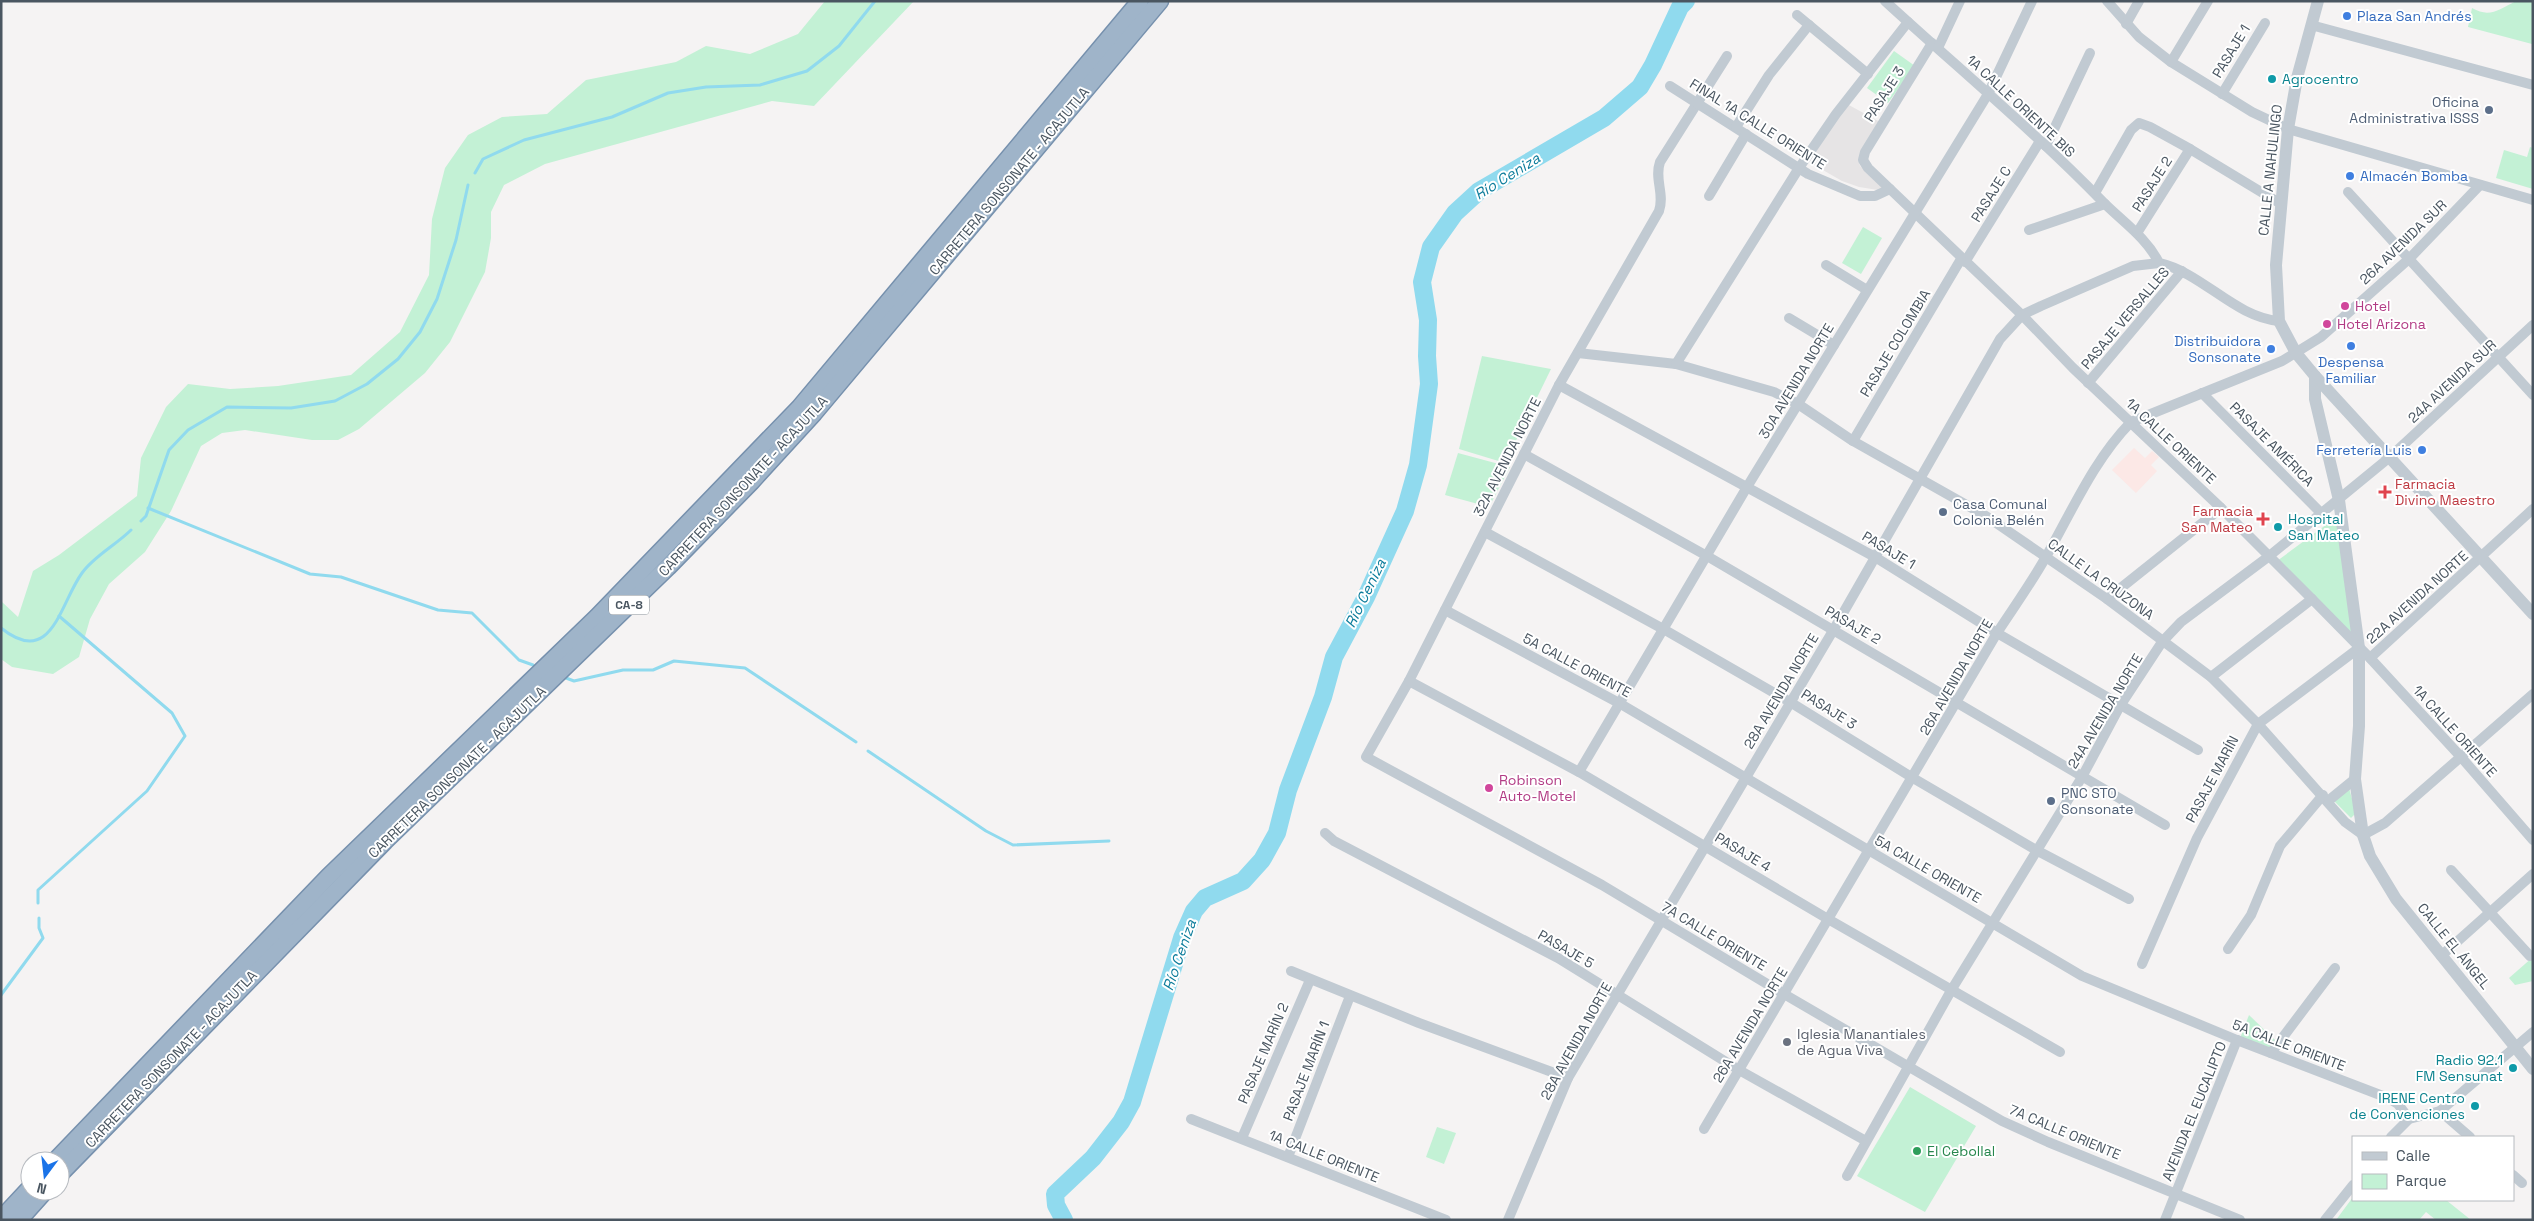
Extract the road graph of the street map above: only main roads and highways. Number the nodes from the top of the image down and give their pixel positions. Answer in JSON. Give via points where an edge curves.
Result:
{"nodes":[{"id":1,"x":1140,"y":1,"type":"edge"},
{"id":2,"x":1160,"y":1,"type":"edge"},
{"id":3,"x":65,"y":1151,"type":"edge"},
{"id":4,"x":70,"y":1164,"type":"edge"},
{"id":5,"x":20,"y":1199,"type":"edge"},
{"id":6,"x":36,"y":1201,"type":"edge"},
{"id":7,"x":1,"y":1219,"type":"edge"},
{"id":8,"x":19,"y":1220,"type":"edge"}],
"edges":[{"from":1,"to":3,"type":"highway","number":"CA-8","via":[[800,407],[597,617],[328,877]]},
{"from":2,"to":4,"type":"highway","name":"CARRETERA SONSONATE - ACAJUTLA","number":"CA-8","via":[[814,413],[751,482],[668,567],[385,841]]},
{"from":5,"to":7,"type":"highway"},
{"from":6,"to":8,"type":"highway"}]}
